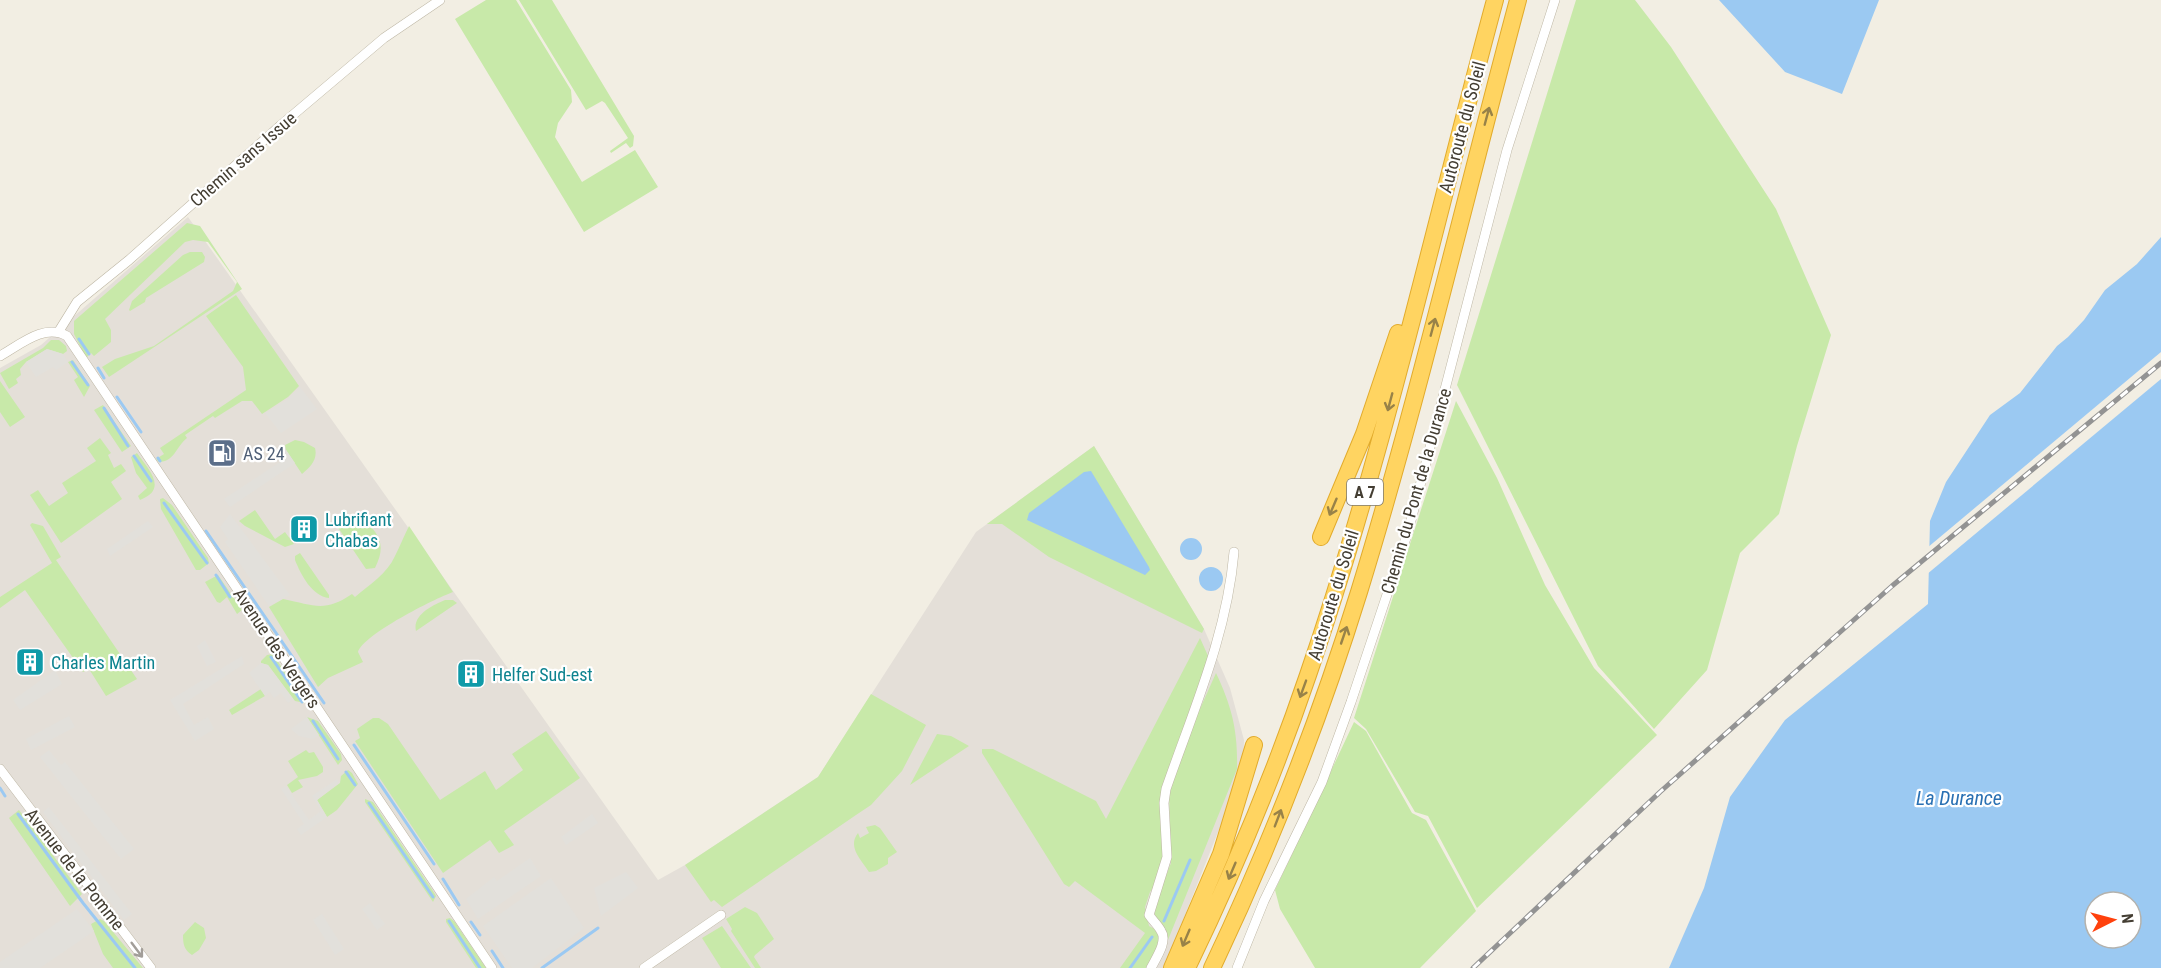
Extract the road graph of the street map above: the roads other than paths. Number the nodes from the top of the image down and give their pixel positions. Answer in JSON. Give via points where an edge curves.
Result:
{"nodes":[{"id":1,"x":440,"y":0,"type":"edge"},
{"id":2,"x":1495,"y":0,"type":"edge"},
{"id":3,"x":1518,"y":0,"type":"edge"},
{"id":4,"x":1523,"y":0,"type":"edge"},
{"id":5,"x":1555,"y":0,"type":"edge"},
{"id":6,"x":1510,"y":27,"type":"junction"},
{"id":7,"x":1433,"y":236,"type":"junction"},
{"id":8,"x":59,"y":331,"type":"junction"},
{"id":9,"x":0,"y":356,"type":"edge"},
{"id":10,"x":1321,"y":537,"type":"dead end"},
{"id":11,"x":1234,"y":552,"type":"dead end"},
{"id":12,"x":1254,"y":745,"type":"dead end"},
{"id":13,"x":0,"y":770,"type":"edge"},
{"id":14,"x":721,"y":915,"type":"dead end"},
{"id":15,"x":150,"y":968,"type":"edge"},
{"id":16,"x":492,"y":968,"type":"edge"},
{"id":17,"x":644,"y":968,"type":"edge"},
{"id":18,"x":1151,"y":968,"type":"edge"},
{"id":19,"x":1172,"y":968,"type":"edge"},
{"id":20,"x":1187,"y":968,"type":"edge"},
{"id":21,"x":1212,"y":968,"type":"edge"},
{"id":22,"x":1237,"y":968,"type":"edge"}],
"edges":[{"from":1,"to":8,"type":"street","name":"Chemin sans Issue","via":[[384,38],[281,124],[77,302]]},
{"from":2,"to":7,"type":"highway","name":"Autoroute du Soleil","number":"A 7"},
{"from":3,"to":6,"type":"highway","name":"Autoroute du Soleil","number":"A 7"},
{"from":4,"to":6,"type":"highway"},
{"from":5,"to":22,"type":"street","name":"Chemin du Pont de la Durance","via":[[1507,150],[1408,532],[1322,782],[1264,901]]},
{"from":21,"to":6,"type":"highway","name":"Autoroute du Soleil","number":"A 7","one_way":true,"via":[[1304,753],[1358,594],[1398,460]]},
{"from":7,"to":10,"type":"highway","one_way":true,"via":[[1364,434]]},
{"from":7,"to":20,"type":"highway","name":"Autoroute du Soleil","number":"A 7","one_way":true,"via":[[1378,448],[1308,675],[1237,859]]},
{"from":8,"to":9,"type":"street","via":[[42,333]]},
{"from":8,"to":16,"type":"street","name":"Avenue des Vergers","via":[[67,336]]},
{"from":11,"to":18,"type":"street","via":[[1219,639],[1166,789],[1167,857],[1149,915],[1164,939]]},
{"from":12,"to":19,"type":"highway","one_way":true,"via":[[1221,854]]},
{"from":13,"to":15,"type":"street","name":"Avenue de la Pomme","one_way":true},
{"from":14,"to":17,"type":"street"}]}
